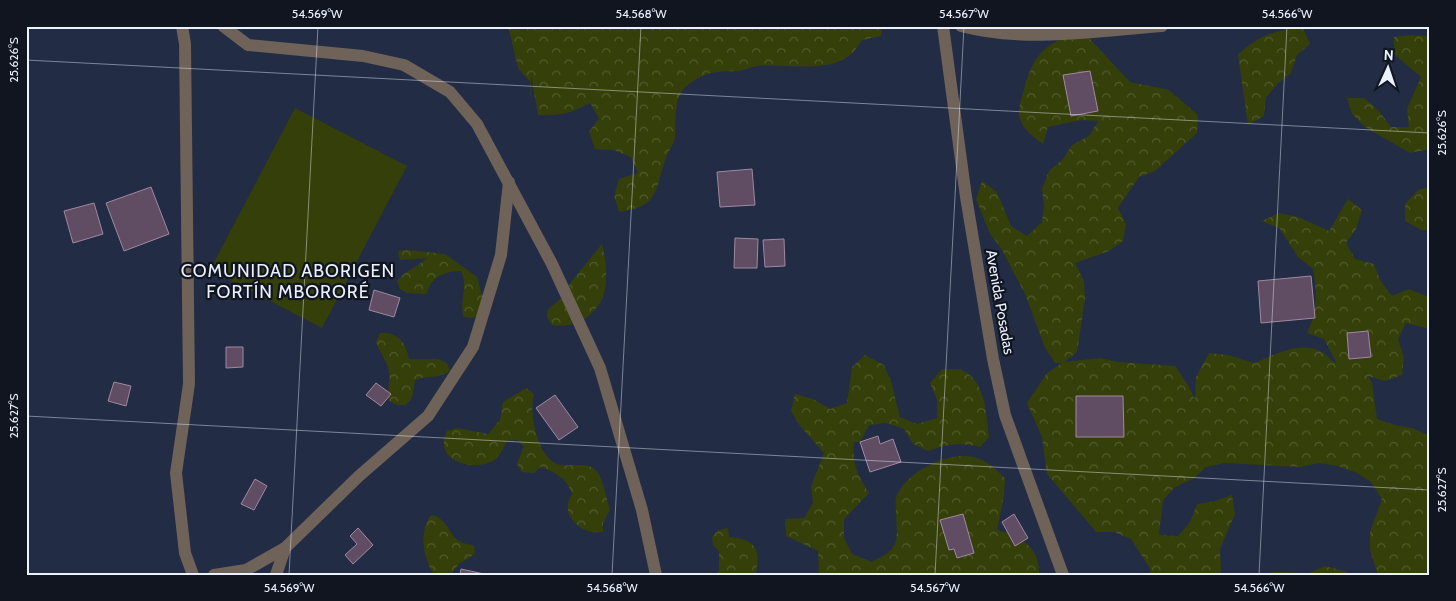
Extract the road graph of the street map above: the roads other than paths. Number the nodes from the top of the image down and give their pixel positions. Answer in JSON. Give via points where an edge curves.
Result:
{"nodes":[{"id":1,"x":182,"y":26,"type":"edge"},
{"id":2,"x":222,"y":26,"type":"edge"},
{"id":3,"x":943,"y":26,"type":"edge"},
{"id":4,"x":960,"y":26,"type":"edge"},
{"id":5,"x":1162,"y":26,"type":"edge"},
{"id":6,"x":509,"y":182,"type":"junction"},
{"id":7,"x":285,"y":548,"type":"junction"},
{"id":8,"x":193,"y":575,"type":"edge"},
{"id":9,"x":214,"y":575,"type":"edge"},
{"id":10,"x":276,"y":575,"type":"edge"},
{"id":11,"x":656,"y":575,"type":"edge"},
{"id":12,"x":1063,"y":575,"type":"edge"}],
"edges":[{"from":1,"to":8,"type":"street","via":[[185,44],[189,384],[176,473],[185,553]]},
{"from":2,"to":6,"type":"street","via":[[248,45],[363,56],[404,65],[450,92],[477,124]]},
{"from":3,"to":12,"type":"street","name":"Avenida Posadas","via":[[966,197],[1005,415]]},
{"from":4,"to":5,"type":"street","via":[[1045,35]]},
{"from":6,"to":7,"type":"street","via":[[502,255],[473,347],[428,416],[359,476]]},
{"from":6,"to":11,"type":"street","via":[[552,264],[600,368],[642,510]]},
{"from":7,"to":9,"type":"street","via":[[246,570]]},
{"from":7,"to":10,"type":"street"}]}
